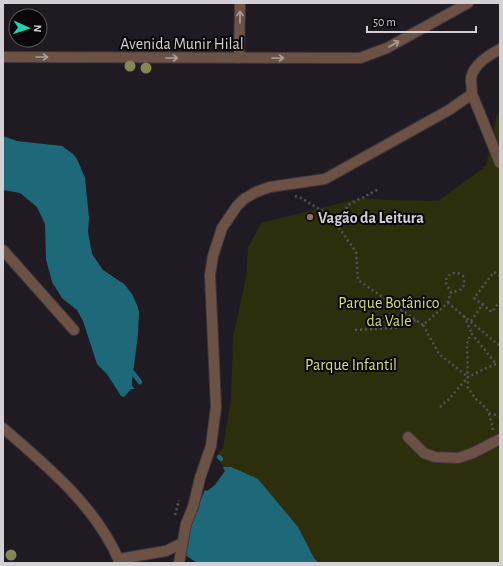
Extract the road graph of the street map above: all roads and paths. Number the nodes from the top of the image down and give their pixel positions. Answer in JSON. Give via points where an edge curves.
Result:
{"nodes":[{"id":1,"x":240,"y":3,"type":"edge"},
{"id":2,"x":468,"y":3,"type":"edge"},
{"id":3,"x":500,"y":49,"type":"edge"},
{"id":4,"x":3,"y":57,"type":"edge"},
{"id":5,"x":239,"y":58,"type":"junction"},
{"id":6,"x":472,"y":94,"type":"junction"},
{"id":7,"x":500,"y":163,"type":"edge"},
{"id":8,"x":379,"y":189,"type":"dead end"},
{"id":9,"x":294,"y":196,"type":"dead end"},
{"id":10,"x":336,"y":226,"type":"junction"},
{"id":11,"x":3,"y":250,"type":"edge"},
{"id":12,"x":500,"y":276,"type":"edge"},
{"id":13,"x":451,"y":292,"type":"junction"},
{"id":14,"x":485,"y":301,"type":"dead end"},
{"id":15,"x":500,"y":301,"type":"edge"},
{"id":16,"x":448,"y":303,"type":"junction"},
{"id":17,"x":482,"y":305,"type":"junction"},
{"id":18,"x":463,"y":315,"type":"junction"},
{"id":19,"x":416,"y":320,"type":"junction"},
{"id":20,"x":471,"y":322,"type":"junction"},
{"id":21,"x":423,"y":325,"type":"junction"},
{"id":22,"x":74,"y":330,"type":"dead end"},
{"id":23,"x":356,"y":330,"type":"dead end"},
{"id":24,"x":472,"y":334,"type":"junction"},
{"id":25,"x":500,"y":346,"type":"edge"},
{"id":26,"x":496,"y":364,"type":"junction"},
{"id":27,"x":500,"y":364,"type":"edge"},
{"id":28,"x":468,"y":377,"type":"junction"},
{"id":29,"x":440,"y":407,"type":"dead end"},
{"id":30,"x":488,"y":413,"type":"junction"},
{"id":31,"x":500,"y":416,"type":"edge"},
{"id":32,"x":3,"y":428,"type":"edge"},
{"id":33,"x":408,"y":437,"type":"dead end"},
{"id":34,"x":498,"y":440,"type":"edge"},
{"id":35,"x":182,"y":543,"type":"junction"},
{"id":36,"x":120,"y":561,"type":"edge"},
{"id":37,"x":179,"y":563,"type":"edge"}],
"edges":[{"from":5,"to":1,"type":"street","one_way":true},
{"from":5,"to":2,"type":"street","name":"Avenida Munir Hilal","one_way":true,"via":[[360,58],[387,48]]},
{"from":3,"to":6,"type":"street","via":[[480,62],[475,69],[471,78]]},
{"from":4,"to":5,"type":"street","name":"Avenida Munir Hilal","one_way":true},
{"from":6,"to":7,"type":"street"},
{"from":6,"to":35,"type":"street","via":[[449,110],[325,179],[270,187],[256,192],[237,206],[222,228],[210,275],[216,407],[214,425],[211,446]]},
{"from":8,"to":10,"type":"path","via":[[348,205]]},
{"from":9,"to":10,"type":"path","via":[[330,216]]},
{"from":10,"to":19,"type":"path","via":[[356,252],[358,280]]},
{"from":11,"to":22,"type":"street"},
{"from":12,"to":17,"type":"path","via":[[494,272],[474,298]]},
{"from":13,"to":13,"type":"path","via":[[463,288],[465,283],[459,273],[452,273],[447,277],[445,282]]},
{"from":13,"to":16,"type":"path"},
{"from":14,"to":17,"type":"path"},
{"from":15,"to":17,"type":"path","via":[[492,312]]},
{"from":16,"to":18,"type":"path"},
{"from":16,"to":21,"type":"path"},
{"from":17,"to":20,"type":"path"},
{"from":18,"to":20,"type":"path"},
{"from":18,"to":24,"type":"path"},
{"from":19,"to":21,"type":"path"},
{"from":19,"to":23,"type":"path","via":[[395,328]]},
{"from":20,"to":25,"type":"path"},
{"from":21,"to":28,"type":"path","via":[[439,354]]},
{"from":24,"to":26,"type":"path"},
{"from":24,"to":28,"type":"path","via":[[467,344]]},
{"from":26,"to":27,"type":"path"},
{"from":26,"to":28,"type":"path"},
{"from":28,"to":29,"type":"path"},
{"from":28,"to":30,"type":"path","via":[[468,388]]},
{"from":30,"to":31,"type":"path"},
{"from":30,"to":34,"type":"path"},
{"from":32,"to":36,"type":"street","via":[[52,470],[75,495],[104,531]]},
{"from":33,"to":34,"type":"street","via":[[424,453],[435,457],[458,458]]},
{"from":35,"to":36,"type":"street","via":[[166,550]]},
{"from":35,"to":37,"type":"street"}]}
